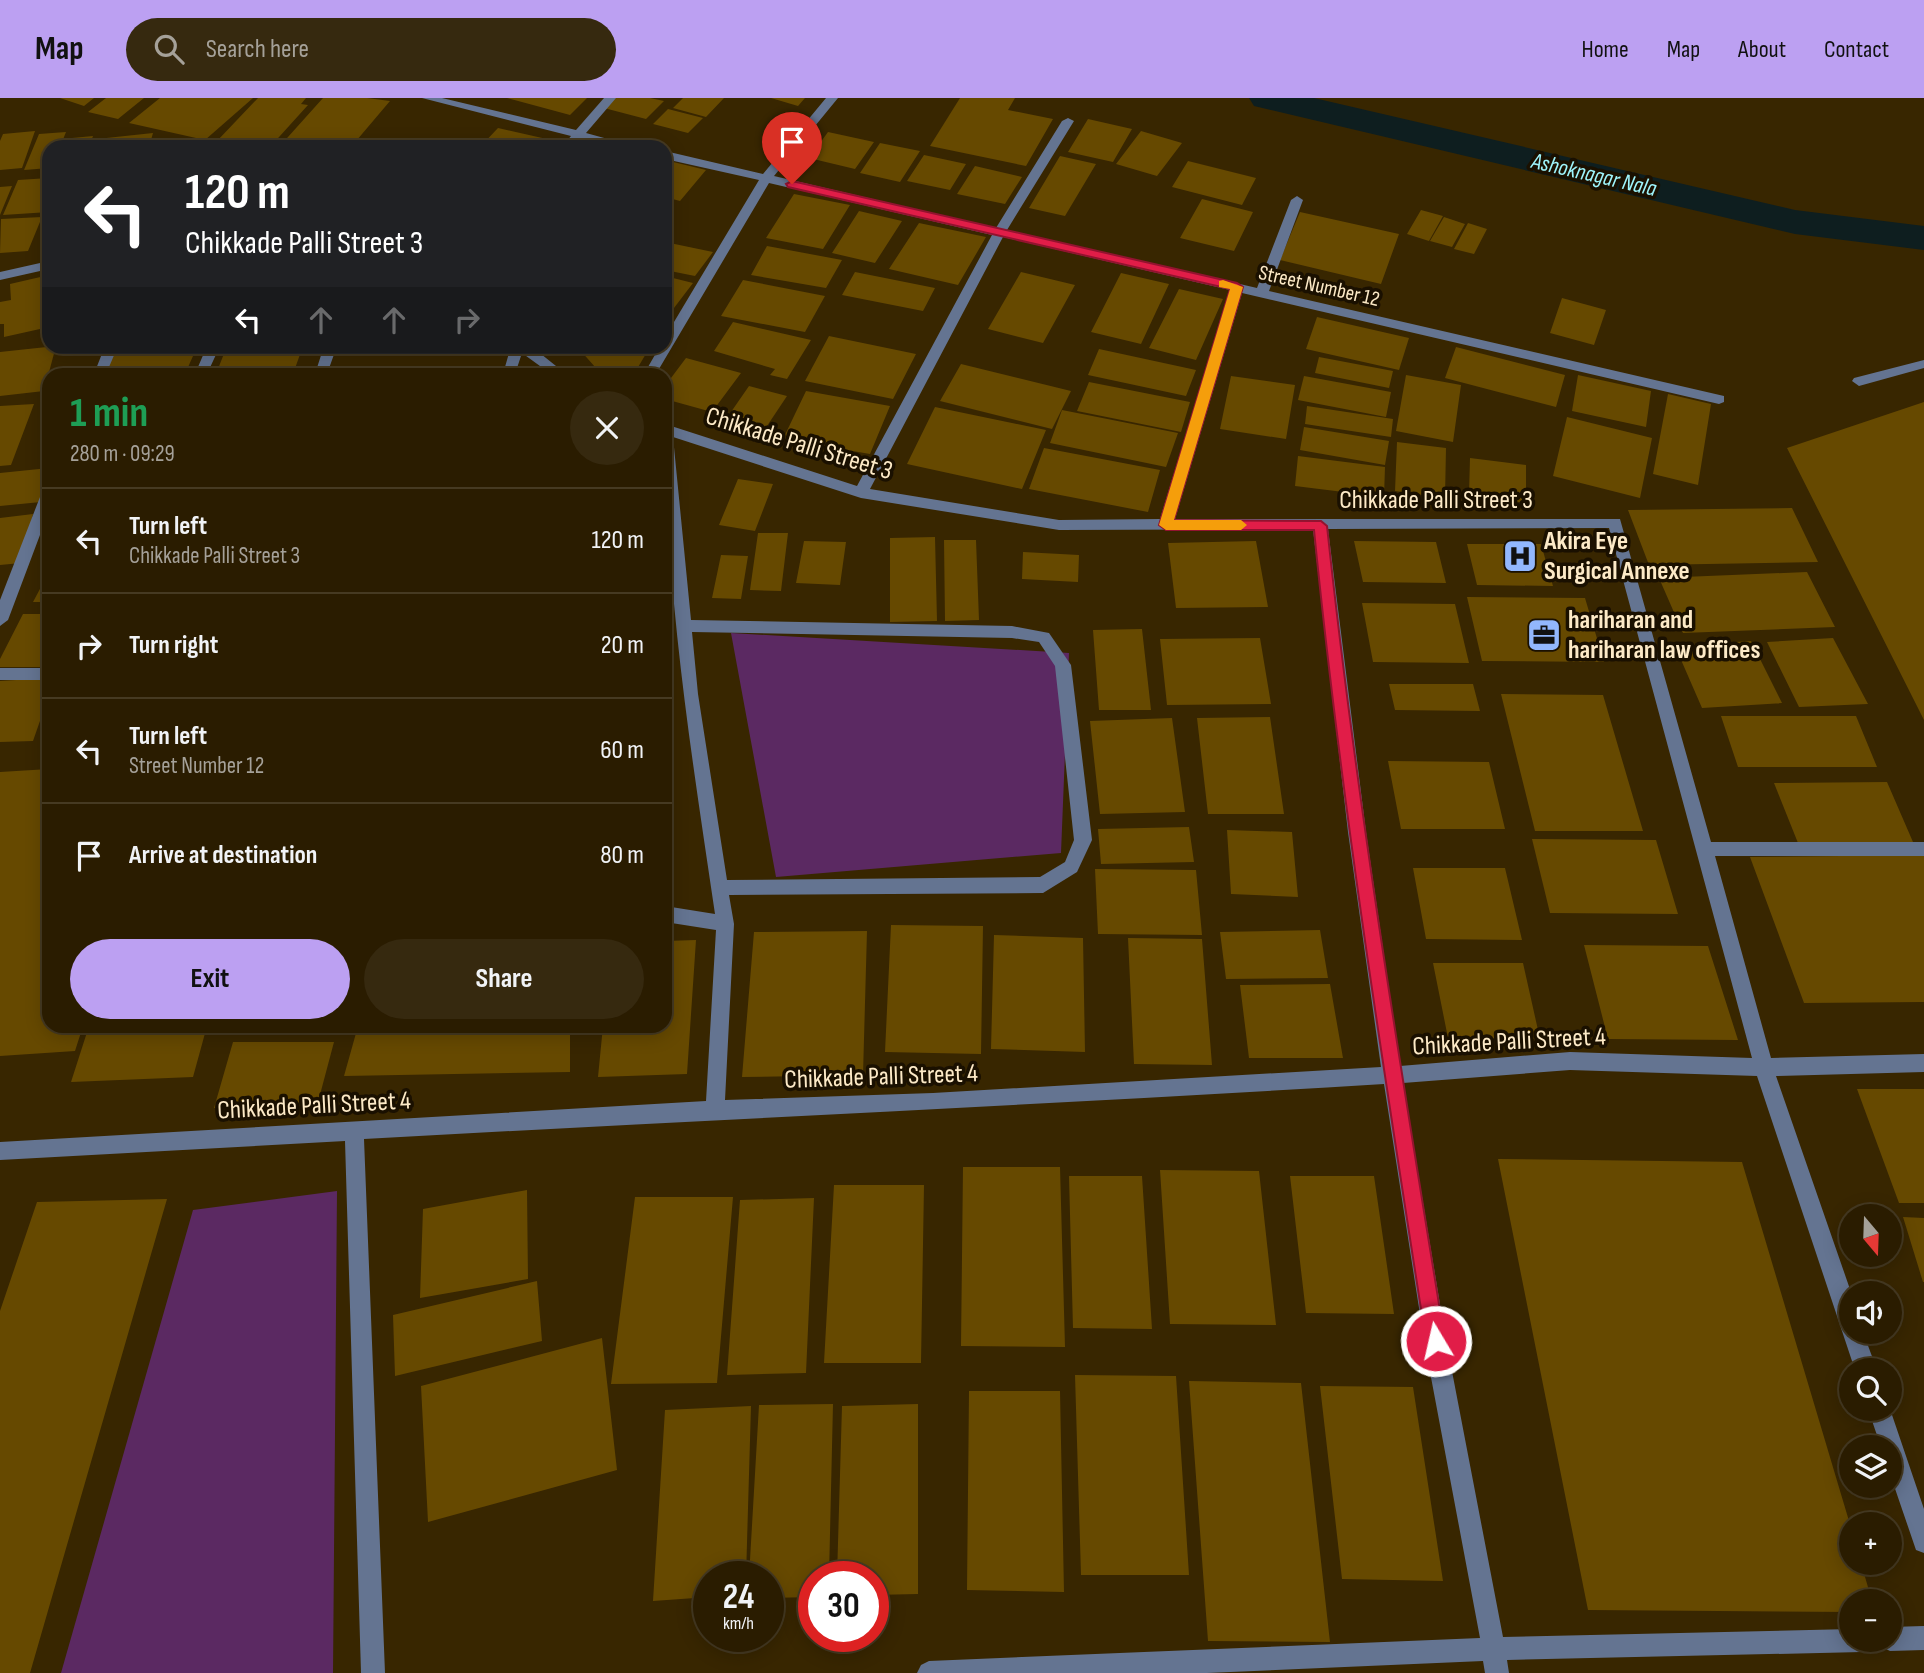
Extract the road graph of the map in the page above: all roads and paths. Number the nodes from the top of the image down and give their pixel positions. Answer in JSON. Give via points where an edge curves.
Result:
{"nodes":[{"id":1,"x":428,"y":98,"type":"edge"},
{"id":2,"x":610,"y":98,"type":"edge"},
{"id":3,"x":832,"y":98,"type":"edge"},
{"id":4,"x":453,"y":101,"type":"edge"},
{"id":5,"x":1068,"y":121,"type":"dead end"},
{"id":6,"x":578,"y":135,"type":"junction"},
{"id":7,"x":574,"y":140,"type":"edge"},
{"id":8,"x":600,"y":140,"type":"edge"},
{"id":9,"x":672,"y":157,"type":"edge"},
{"id":10,"x":766,"y":178,"type":"junction"},
{"id":11,"x":1297,"y":200,"type":"dead end"},
{"id":12,"x":1000,"y":232,"type":"junction"},
{"id":13,"x":42,"y":267,"type":"edge"},
{"id":14,"x":0,"y":276,"type":"edge"},
{"id":15,"x":1237,"y":287,"type":"junction"},
{"id":16,"x":1262,"y":293,"type":"junction"},
{"id":17,"x":672,"y":337,"type":"edge"},
{"id":18,"x":531,"y":354,"type":"edge"},
{"id":19,"x":1924,"y":364,"type":"edge"},
{"id":20,"x":551,"y":368,"type":"edge"},
{"id":21,"x":1859,"y":381,"type":"dead end"},
{"id":22,"x":1719,"y":399,"type":"dead end"},
{"id":23,"x":672,"y":431,"type":"edge"},
{"id":24,"x":861,"y":493,"type":"junction"},
{"id":25,"x":672,"y":505,"type":"edge"},
{"id":26,"x":42,"y":512,"type":"edge"},
{"id":27,"x":1166,"y":525,"type":"junction"},
{"id":28,"x":1321,"y":526,"type":"junction"},
{"id":29,"x":0,"y":620,"type":"edge"},
{"id":30,"x":683,"y":625,"type":"junction"},
{"id":31,"x":0,"y":674,"type":"edge"},
{"id":32,"x":42,"y":674,"type":"edge"},
{"id":33,"x":1705,"y":849,"type":"junction"},
{"id":34,"x":1924,"y":849,"type":"edge"},
{"id":35,"x":718,"y":888,"type":"junction"},
{"id":36,"x":672,"y":915,"type":"edge"},
{"id":37,"x":725,"y":925,"type":"junction"},
{"id":38,"x":1924,"y":1063,"type":"edge"},
{"id":39,"x":1764,"y":1067,"type":"junction"},
{"id":40,"x":1393,"y":1075,"type":"junction"},
{"id":41,"x":715,"y":1110,"type":"junction"},
{"id":42,"x":354,"y":1130,"type":"junction"},
{"id":43,"x":0,"y":1151,"type":"edge"},
{"id":44,"x":1839,"y":1290,"type":"edge"},
{"id":45,"x":1883,"y":1421,"type":"edge"},
{"id":46,"x":1924,"y":1542,"type":"edge"},
{"id":47,"x":1924,"y":1638,"type":"edge"},
{"id":48,"x":1902,"y":1639,"type":"edge"},
{"id":49,"x":1839,"y":1641,"type":"edge"},
{"id":50,"x":1494,"y":1649,"type":"junction"},
{"id":51,"x":373,"y":1673,"type":"edge"},
{"id":52,"x":929,"y":1673,"type":"edge"},
{"id":53,"x":1497,"y":1673,"type":"edge"}],
"edges":[{"from":1,"to":4,"type":"street"},
{"from":2,"to":6,"type":"street"},
{"from":3,"to":10,"type":"street"},
{"from":4,"to":6,"type":"street"},
{"from":5,"to":12,"type":"street"},
{"from":6,"to":7,"type":"street"},
{"from":6,"to":8,"type":"street"},
{"from":9,"to":10,"type":"street","name":"Street Number 12"},
{"from":10,"to":12,"type":"street","name":"Street Number 12"},
{"from":10,"to":17,"type":"street"},
{"from":11,"to":16,"type":"street"},
{"from":12,"to":15,"type":"street","name":"Street Number 12"},
{"from":12,"to":24,"type":"street"},
{"from":13,"to":14,"type":"street"},
{"from":15,"to":16,"type":"street","name":"Street Number 12"},
{"from":15,"to":27,"type":"street"},
{"from":16,"to":22,"type":"street","name":"Street Number 12"},
{"from":18,"to":20,"type":"street"},
{"from":19,"to":21,"type":"street"},
{"from":23,"to":24,"type":"street","name":"Chikkade Palli Street 3"},
{"from":24,"to":27,"type":"street","name":"Chikkade Palli Street 3","via":[[1059,525]]},
{"from":25,"to":30,"type":"street"},
{"from":26,"to":29,"type":"street"},
{"from":27,"to":28,"type":"street","name":"Chikkade Palli Street 3"},
{"from":28,"to":33,"type":"street","name":"Chikkade Palli Street 3","via":[[1615,523]]},
{"from":28,"to":40,"type":"street","via":[[1335,670]]},
{"from":30,"to":35,"type":"street"},
{"from":30,"to":35,"type":"street","via":[[1012,632],[1044,637],[1063,665],[1083,840],[1071,867],[1042,885]]},
{"from":31,"to":32,"type":"street"},
{"from":33,"to":34,"type":"street"},
{"from":33,"to":39,"type":"street","name":"Chikkade Palli Street 3"},
{"from":35,"to":37,"type":"street"},
{"from":36,"to":37,"type":"street"},
{"from":37,"to":41,"type":"street"},
{"from":38,"to":39,"type":"street","name":"Chikkade Palli Street 4"},
{"from":39,"to":40,"type":"street","name":"Chikkade Palli Street 4","via":[[1570,1061]]},
{"from":39,"to":44,"type":"street","name":"Chikkade Palli Street 3"},
{"from":40,"to":41,"type":"street","name":"Chikkade Palli Street 4"},
{"from":40,"to":50,"type":"street","via":[[1436,1341]]},
{"from":41,"to":42,"type":"street","name":"Chikkade Palli Street 4"},
{"from":42,"to":43,"type":"street","name":"Chikkade Palli Street 4"},
{"from":42,"to":51,"type":"street"},
{"from":45,"to":46,"type":"street"},
{"from":47,"to":48,"type":"street"},
{"from":49,"to":50,"type":"street"},
{"from":50,"to":52,"type":"street"},
{"from":50,"to":53,"type":"street"}]}
